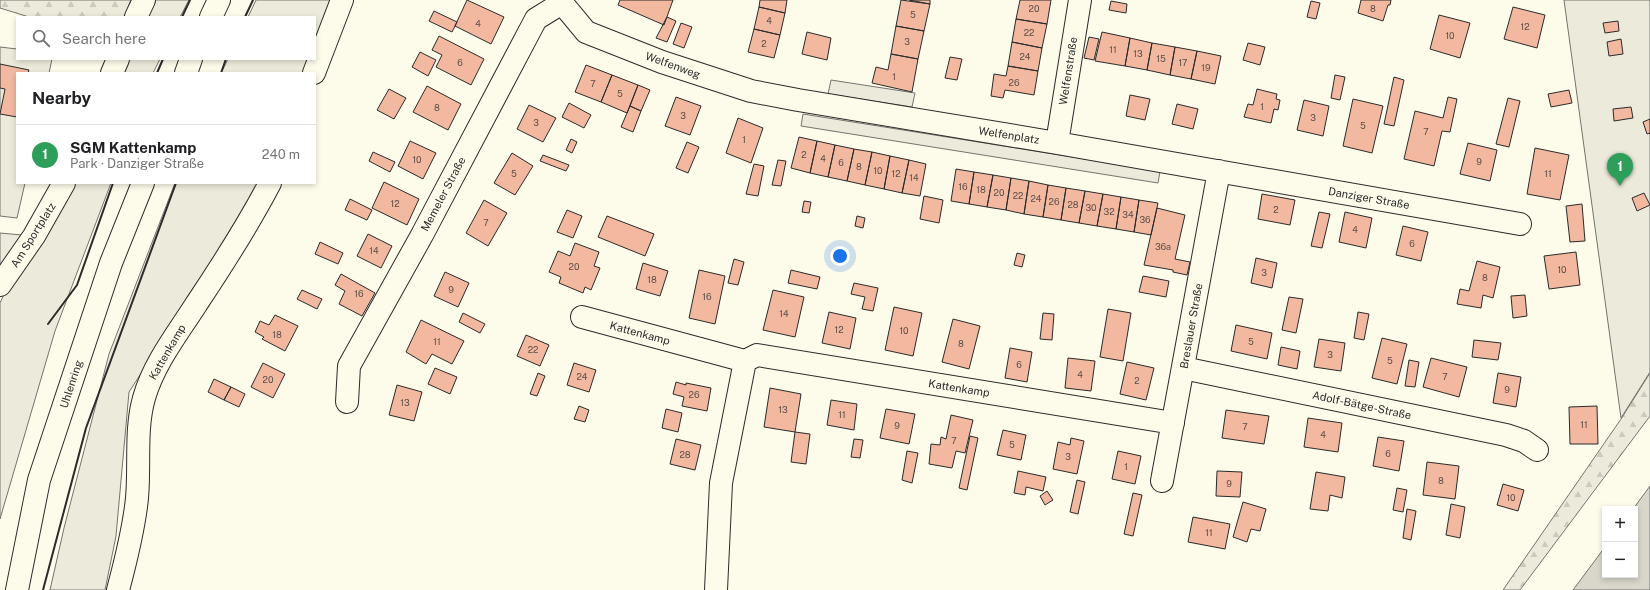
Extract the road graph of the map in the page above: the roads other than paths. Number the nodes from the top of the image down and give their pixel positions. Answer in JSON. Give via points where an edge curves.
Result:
{"nodes":[{"id":1,"x":144,"y":0,"type":"edge"},
{"id":2,"x":219,"y":0,"type":"edge"},
{"id":3,"x":342,"y":0,"type":"edge"},
{"id":4,"x":1080,"y":0,"type":"edge"},
{"id":5,"x":562,"y":2,"type":"edge"},
{"id":6,"x":136,"y":16,"type":"edge"},
{"id":7,"x":211,"y":16,"type":"edge"},
{"id":8,"x":118,"y":60,"type":"edge"},
{"id":9,"x":192,"y":60,"type":"edge"},
{"id":10,"x":112,"y":72,"type":"edge"},
{"id":11,"x":186,"y":72,"type":"edge"},
{"id":12,"x":314,"y":72,"type":"edge"},
{"id":13,"x":798,"y":100,"type":"joint"},
{"id":14,"x":1057,"y":143,"type":"junction"},
{"id":15,"x":1219,"y":171,"type":"junction"},
{"id":16,"x":63,"y":184,"type":"edge"},
{"id":17,"x":142,"y":184,"type":"edge"},
{"id":18,"x":269,"y":184,"type":"edge"},
{"id":19,"x":1520,"y":224,"type":"dead end"},
{"id":20,"x":0,"y":285,"type":"edge"},
{"id":21,"x":582,"y":317,"type":"dead end"},
{"id":22,"x":745,"y":361,"type":"junction"},
{"id":23,"x":1183,"y":368,"type":"junction"},
{"id":24,"x":347,"y":402,"type":"dead end"},
{"id":25,"x":1173,"y":423,"type":"junction"},
{"id":26,"x":1537,"y":450,"type":"dead end"},
{"id":27,"x":1162,"y":481,"type":"dead end"},
{"id":28,"x":17,"y":590,"type":"edge"},
{"id":29,"x":118,"y":590,"type":"edge"},
{"id":30,"x":716,"y":590,"type":"edge"}],
"edges":[{"from":1,"to":6,"type":"main road"},
{"from":2,"to":7,"type":"main road"},
{"from":3,"to":12,"type":"main road"},
{"from":4,"to":14,"type":"main road","name":"Welfenstraße"},
{"from":5,"to":13,"type":"main road","name":"Welfenweg","via":[[586,32],[723,83]]},
{"from":5,"to":24,"type":"main road","name":"Memeler Straße","via":[[536,18],[418,242],[349,366]]},
{"from":8,"to":10,"type":"main road"},
{"from":9,"to":11,"type":"main road"},
{"from":13,"to":14,"type":"main road","name":"Welfenplatz"},
{"from":14,"to":15,"type":"main road","name":"Welfenplatz"},
{"from":15,"to":19,"type":"main road","name":"Danziger Straße"},
{"from":15,"to":23,"type":"main road","name":"Breslauer Straße"},
{"from":16,"to":20,"type":"main road","name":"Am Sportplatz","via":[[34,236]]},
{"from":17,"to":28,"type":"main road","name":"Uhlenring","via":[[111,263],[39,480]]},
{"from":18,"to":29,"type":"main road","name":"Kattenkamp","via":[[236,244],[166,350],[151,378],[144,399],[140,431],[137,498]]},
{"from":21,"to":22,"type":"main road","name":"Kattenkamp"},
{"from":22,"to":25,"type":"main road","name":"Kattenkamp","via":[[757,356]]},
{"from":22,"to":30,"type":"main road","via":[[721,482]]},
{"from":23,"to":25,"type":"main road","name":"Breslauer Straße"},
{"from":23,"to":26,"type":"main road","name":"Adolf-Bätge-Straße","via":[[1506,435],[1524,441]]},
{"from":25,"to":27,"type":"main road","name":"Breslauer Straße"}]}
